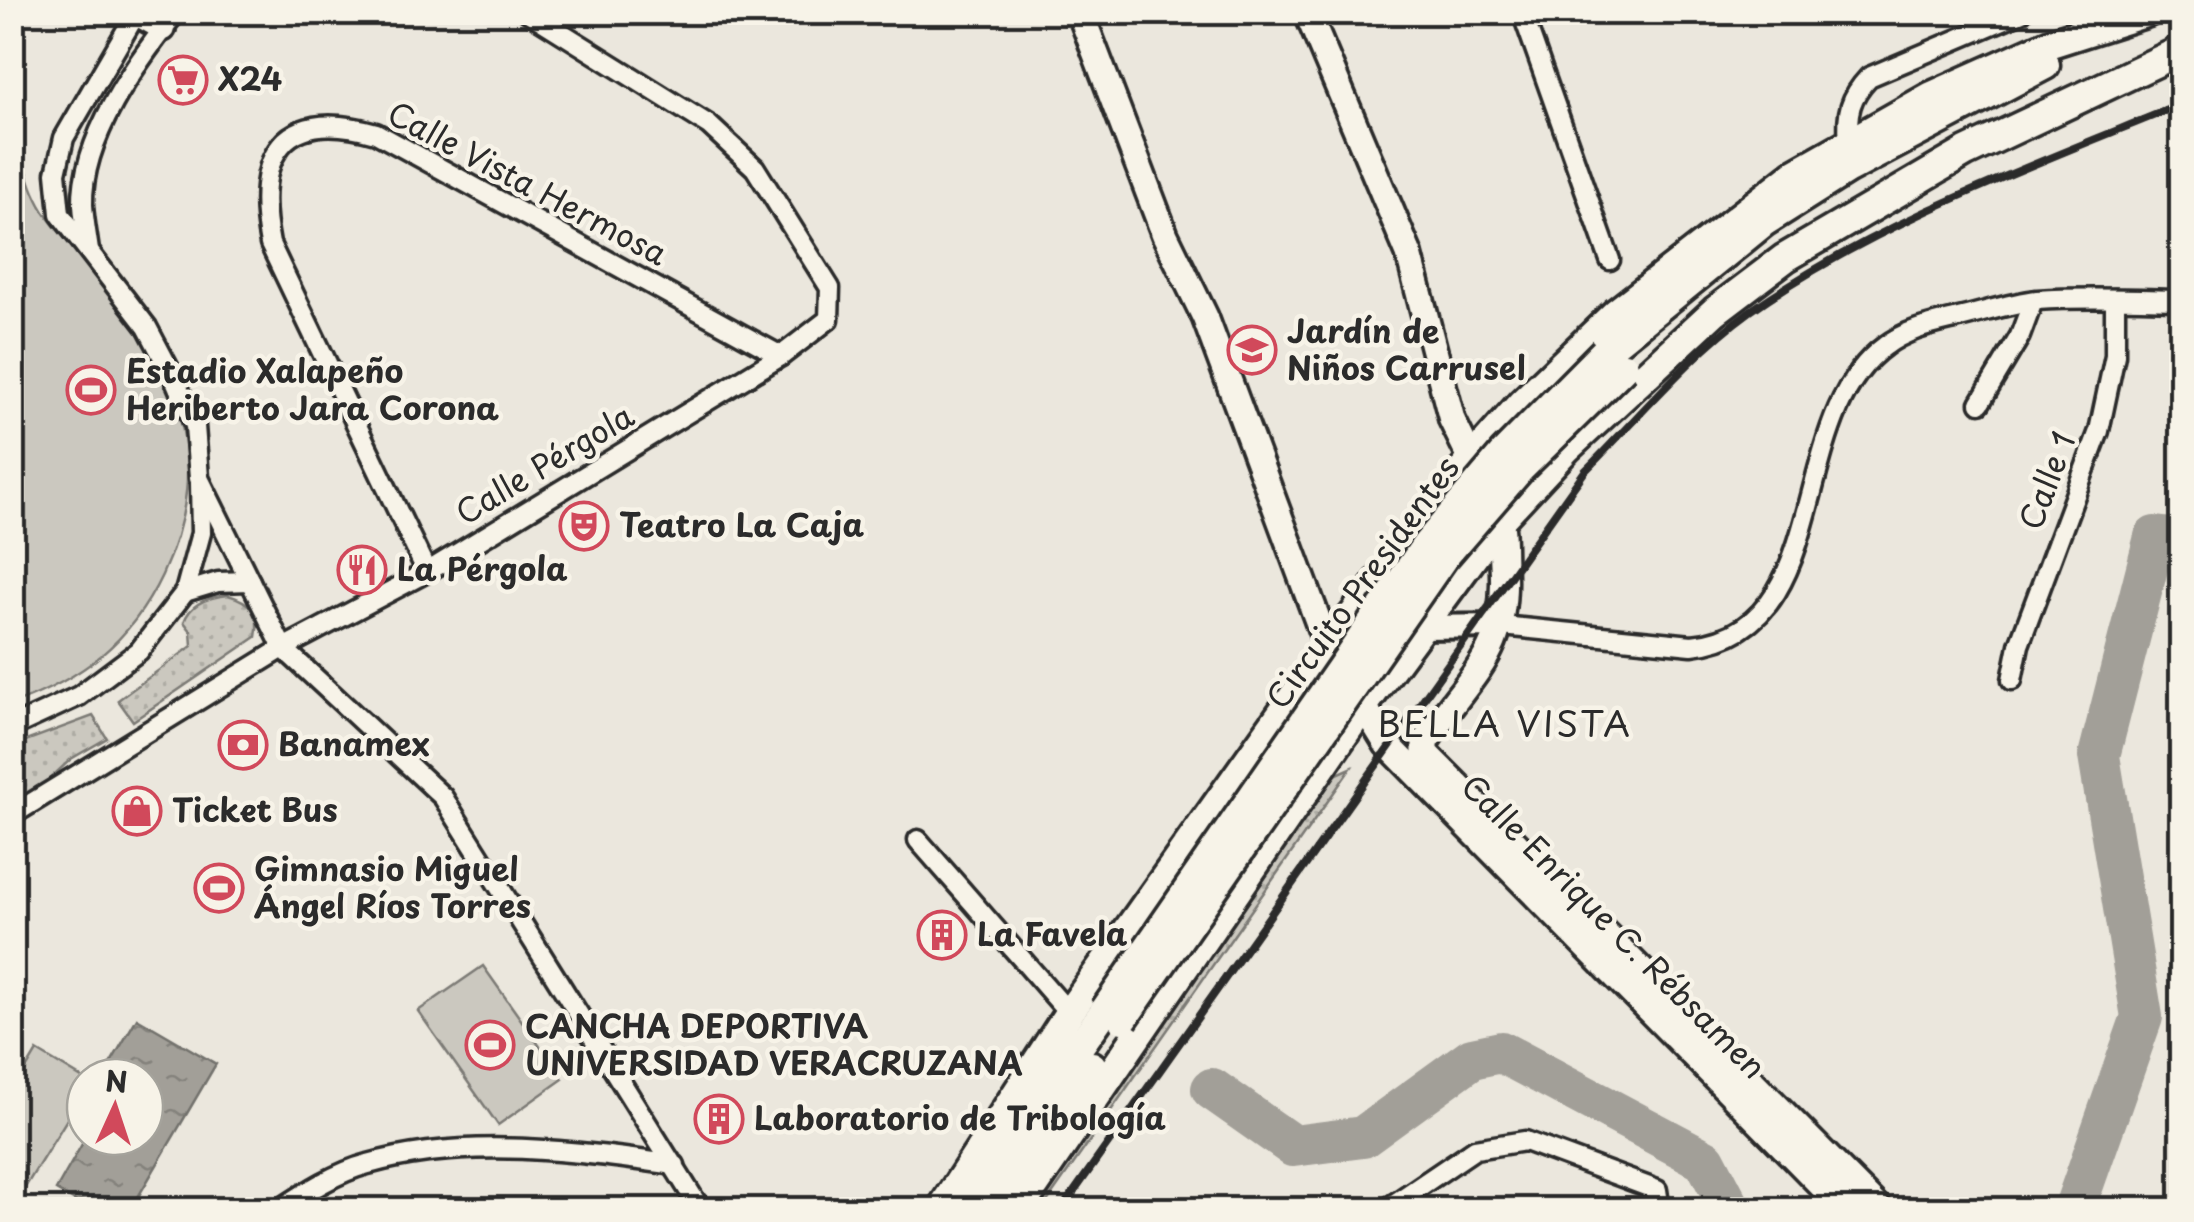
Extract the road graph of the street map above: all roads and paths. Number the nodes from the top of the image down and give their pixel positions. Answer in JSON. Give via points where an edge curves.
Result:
{"nodes":[{"id":1,"x":528,"y":12,"type":"edge"},
{"id":2,"x":1080,"y":12,"type":"edge"},
{"id":3,"x":1307,"y":12,"type":"edge"},
{"id":4,"x":1522,"y":12,"type":"edge"},
{"id":5,"x":2022,"y":12,"type":"edge"},
{"id":6,"x":2151,"y":12,"type":"edge"},
{"id":7,"x":137,"y":13,"type":"edge"},
{"id":8,"x":169,"y":21,"type":"edge"},
{"id":9,"x":2182,"y":50,"type":"edge"},
{"id":10,"x":1848,"y":140,"type":"junction"},
{"id":11,"x":90,"y":252,"type":"junction"},
{"id":12,"x":1610,"y":260,"type":"dead end"},
{"id":13,"x":2115,"y":299,"type":"junction"},
{"id":14,"x":2033,"y":300,"type":"junction"},
{"id":15,"x":2182,"y":300,"type":"edge"},
{"id":16,"x":781,"y":356,"type":"junction"},
{"id":17,"x":1614,"y":360,"type":"junction"},
{"id":18,"x":1522,"y":403,"type":"junction"},
{"id":19,"x":1980,"y":404,"type":"dead end"},
{"id":20,"x":1566,"y":448,"type":"junction"},
{"id":21,"x":1472,"y":459,"type":"junction"},
{"id":22,"x":200,"y":478,"type":"junction"},
{"id":23,"x":1500,"y":519,"type":"junction"},
{"id":24,"x":427,"y":572,"type":"junction"},
{"id":25,"x":250,"y":581,"type":"junction"},
{"id":26,"x":185,"y":592,"type":"junction"},
{"id":27,"x":1421,"y":626,"type":"junction"},
{"id":28,"x":1502,"y":626,"type":"junction"},
{"id":29,"x":283,"y":648,"type":"junction"},
{"id":30,"x":1328,"y":648,"type":"junction"},
{"id":31,"x":1399,"y":657,"type":"junction"},
{"id":32,"x":2012,"y":680,"type":"dead end"},
{"id":33,"x":1364,"y":704,"type":"junction"},
{"id":34,"x":12,"y":727,"type":"edge"},
{"id":35,"x":12,"y":815,"type":"edge"},
{"id":36,"x":918,"y":840,"type":"dead end"},
{"id":37,"x":1185,"y":850,"type":"junction"},
{"id":38,"x":1236,"y":888,"type":"junction"},
{"id":39,"x":1132,"y":923,"type":"junction"},
{"id":40,"x":1184,"y":962,"type":"junction"},
{"id":41,"x":1069,"y":1013,"type":"junction"},
{"id":42,"x":675,"y":1165,"type":"junction"},
{"id":43,"x":1838,"y":1199,"type":"edge"},
{"id":44,"x":279,"y":1210,"type":"edge"},
{"id":45,"x":701,"y":1210,"type":"edge"},
{"id":46,"x":940,"y":1210,"type":"edge"},
{"id":47,"x":964,"y":1210,"type":"edge"},
{"id":48,"x":994,"y":1210,"type":"edge"},
{"id":49,"x":1018,"y":1210,"type":"edge"},
{"id":50,"x":1385,"y":1210,"type":"edge"},
{"id":51,"x":1660,"y":1210,"type":"edge"},
{"id":52,"x":1880,"y":1210,"type":"edge"}],
"edges":[{"from":1,"to":16,"type":"street","name":"Calle Pérgola","via":[[709,125],[755,168],[830,288],[829,319]]},
{"from":2,"to":30,"type":"main road","name":"Calle Enrique C. Rébsamen","via":[[1164,235],[1205,317]]},
{"from":3,"to":21,"type":"main road","via":[[1410,254],[1452,420]]},
{"from":4,"to":12,"type":"street"},
{"from":5,"to":10,"type":"street","via":[[1869,76],[1846,115]]},
{"from":6,"to":10,"type":"main road","via":[[2051,43]]},
{"from":6,"to":17,"type":"main road","name":"Circuito Presidentes","via":[[1848,169],[1764,222]]},
{"from":7,"to":8,"type":"street"},
{"from":7,"to":11,"type":"street","via":[[64,138],[56,172],[60,214]]},
{"from":8,"to":11,"type":"street","via":[[126,87],[87,169],[83,204]]},
{"from":9,"to":17,"type":"main road","name":"Circuito Presidentes","via":[[2073,86],[1859,190]]},
{"from":9,"to":20,"type":"main road","via":[[1966,152],[1784,258],[1715,311]]},
{"from":10,"to":18,"type":"main road","via":[[1671,267]]},
{"from":11,"to":22,"type":"street","via":[[147,327],[174,378],[195,426]]},
{"from":13,"to":14,"type":"street"},
{"from":13,"to":15,"type":"street"},
{"from":13,"to":32,"type":"street","name":"Calle 1","via":[[2115,354],[2099,431],[2018,645]]},
{"from":14,"to":19,"type":"street"},
{"from":14,"to":28,"type":"street","via":[[1913,329],[1859,368],[1838,401],[1792,561],[1763,613],[1744,631],[1692,645]]},
{"from":16,"to":24,"type":"street","name":"Calle Pérgola"},
{"from":16,"to":24,"type":"street","name":"Calle Vista Hermosa","via":[[376,133],[317,122],[296,132],[276,153],[266,184],[270,244]]},
{"from":17,"to":47,"type":"main road","name":"Circuito Presidentes","bridge":true,"via":[[1504,452],[1426,545]]},
{"from":17,"to":48,"type":"main road","name":"Circuito Presidentes","bridge":true,"via":[[1443,558]]},
{"from":18,"to":20,"type":"main road","via":[[1513,426],[1518,448],[1538,457]]},
{"from":18,"to":21,"type":"main road"},
{"from":20,"to":23,"type":"main road"},
{"from":21,"to":23,"type":"main road"},
{"from":21,"to":30,"type":"main road"},
{"from":22,"to":25,"type":"street"},
{"from":22,"to":26,"type":"street","via":[[200,533]]},
{"from":23,"to":27,"type":"main road"},
{"from":23,"to":28,"type":"main road","name":"Calle Enrique C. Rébsamen"},
{"from":24,"to":29,"type":"street","name":"Calle Pérgola"},
{"from":25,"to":26,"type":"street"},
{"from":25,"to":29,"type":"street"},
{"from":26,"to":34,"type":"street","via":[[139,651],[79,696]]},
{"from":27,"to":28,"type":"street"},
{"from":27,"to":31,"type":"main road"},
{"from":28,"to":43,"type":"main road","name":"Calle Enrique C. Rébsamen","via":[[1490,654],[1425,742],[1431,764]]},
{"from":29,"to":35,"type":"street","name":"Calle Pérgola"},
{"from":29,"to":42,"type":"street","via":[[443,797]]},
{"from":30,"to":31,"type":"main road","via":[[1369,662]]},
{"from":30,"to":33,"type":"main road","name":"Calle Enrique C. Rébsamen"},
{"from":30,"to":37,"type":"main road"},
{"from":31,"to":33,"type":"main road"},
{"from":33,"to":38,"type":"main road"},
{"from":33,"to":43,"type":"main road","name":"Calle Enrique C. Rébsamen","via":[[1398,756]]},
{"from":36,"to":41,"type":"street"},
{"from":37,"to":38,"type":"main road","via":[[1185,871],[1197,887],[1216,894]]},
{"from":37,"to":39,"type":"main road"},
{"from":38,"to":40,"type":"main road"},
{"from":39,"to":40,"type":"main road","via":[[1152,918],[1172,926],[1184,942]]},
{"from":39,"to":41,"type":"main road"},
{"from":40,"to":49,"type":"main road"},
{"from":41,"to":46,"type":"main road"},
{"from":42,"to":44,"type":"street","via":[[568,1151],[461,1149],[367,1164]]},
{"from":42,"to":45,"type":"street"},
{"from":43,"to":52,"type":"main road","name":"Calle Enrique C. Rébsamen"},
{"from":50,"to":51,"type":"street","via":[[1475,1149],[1526,1141],[1657,1190]]}]}
